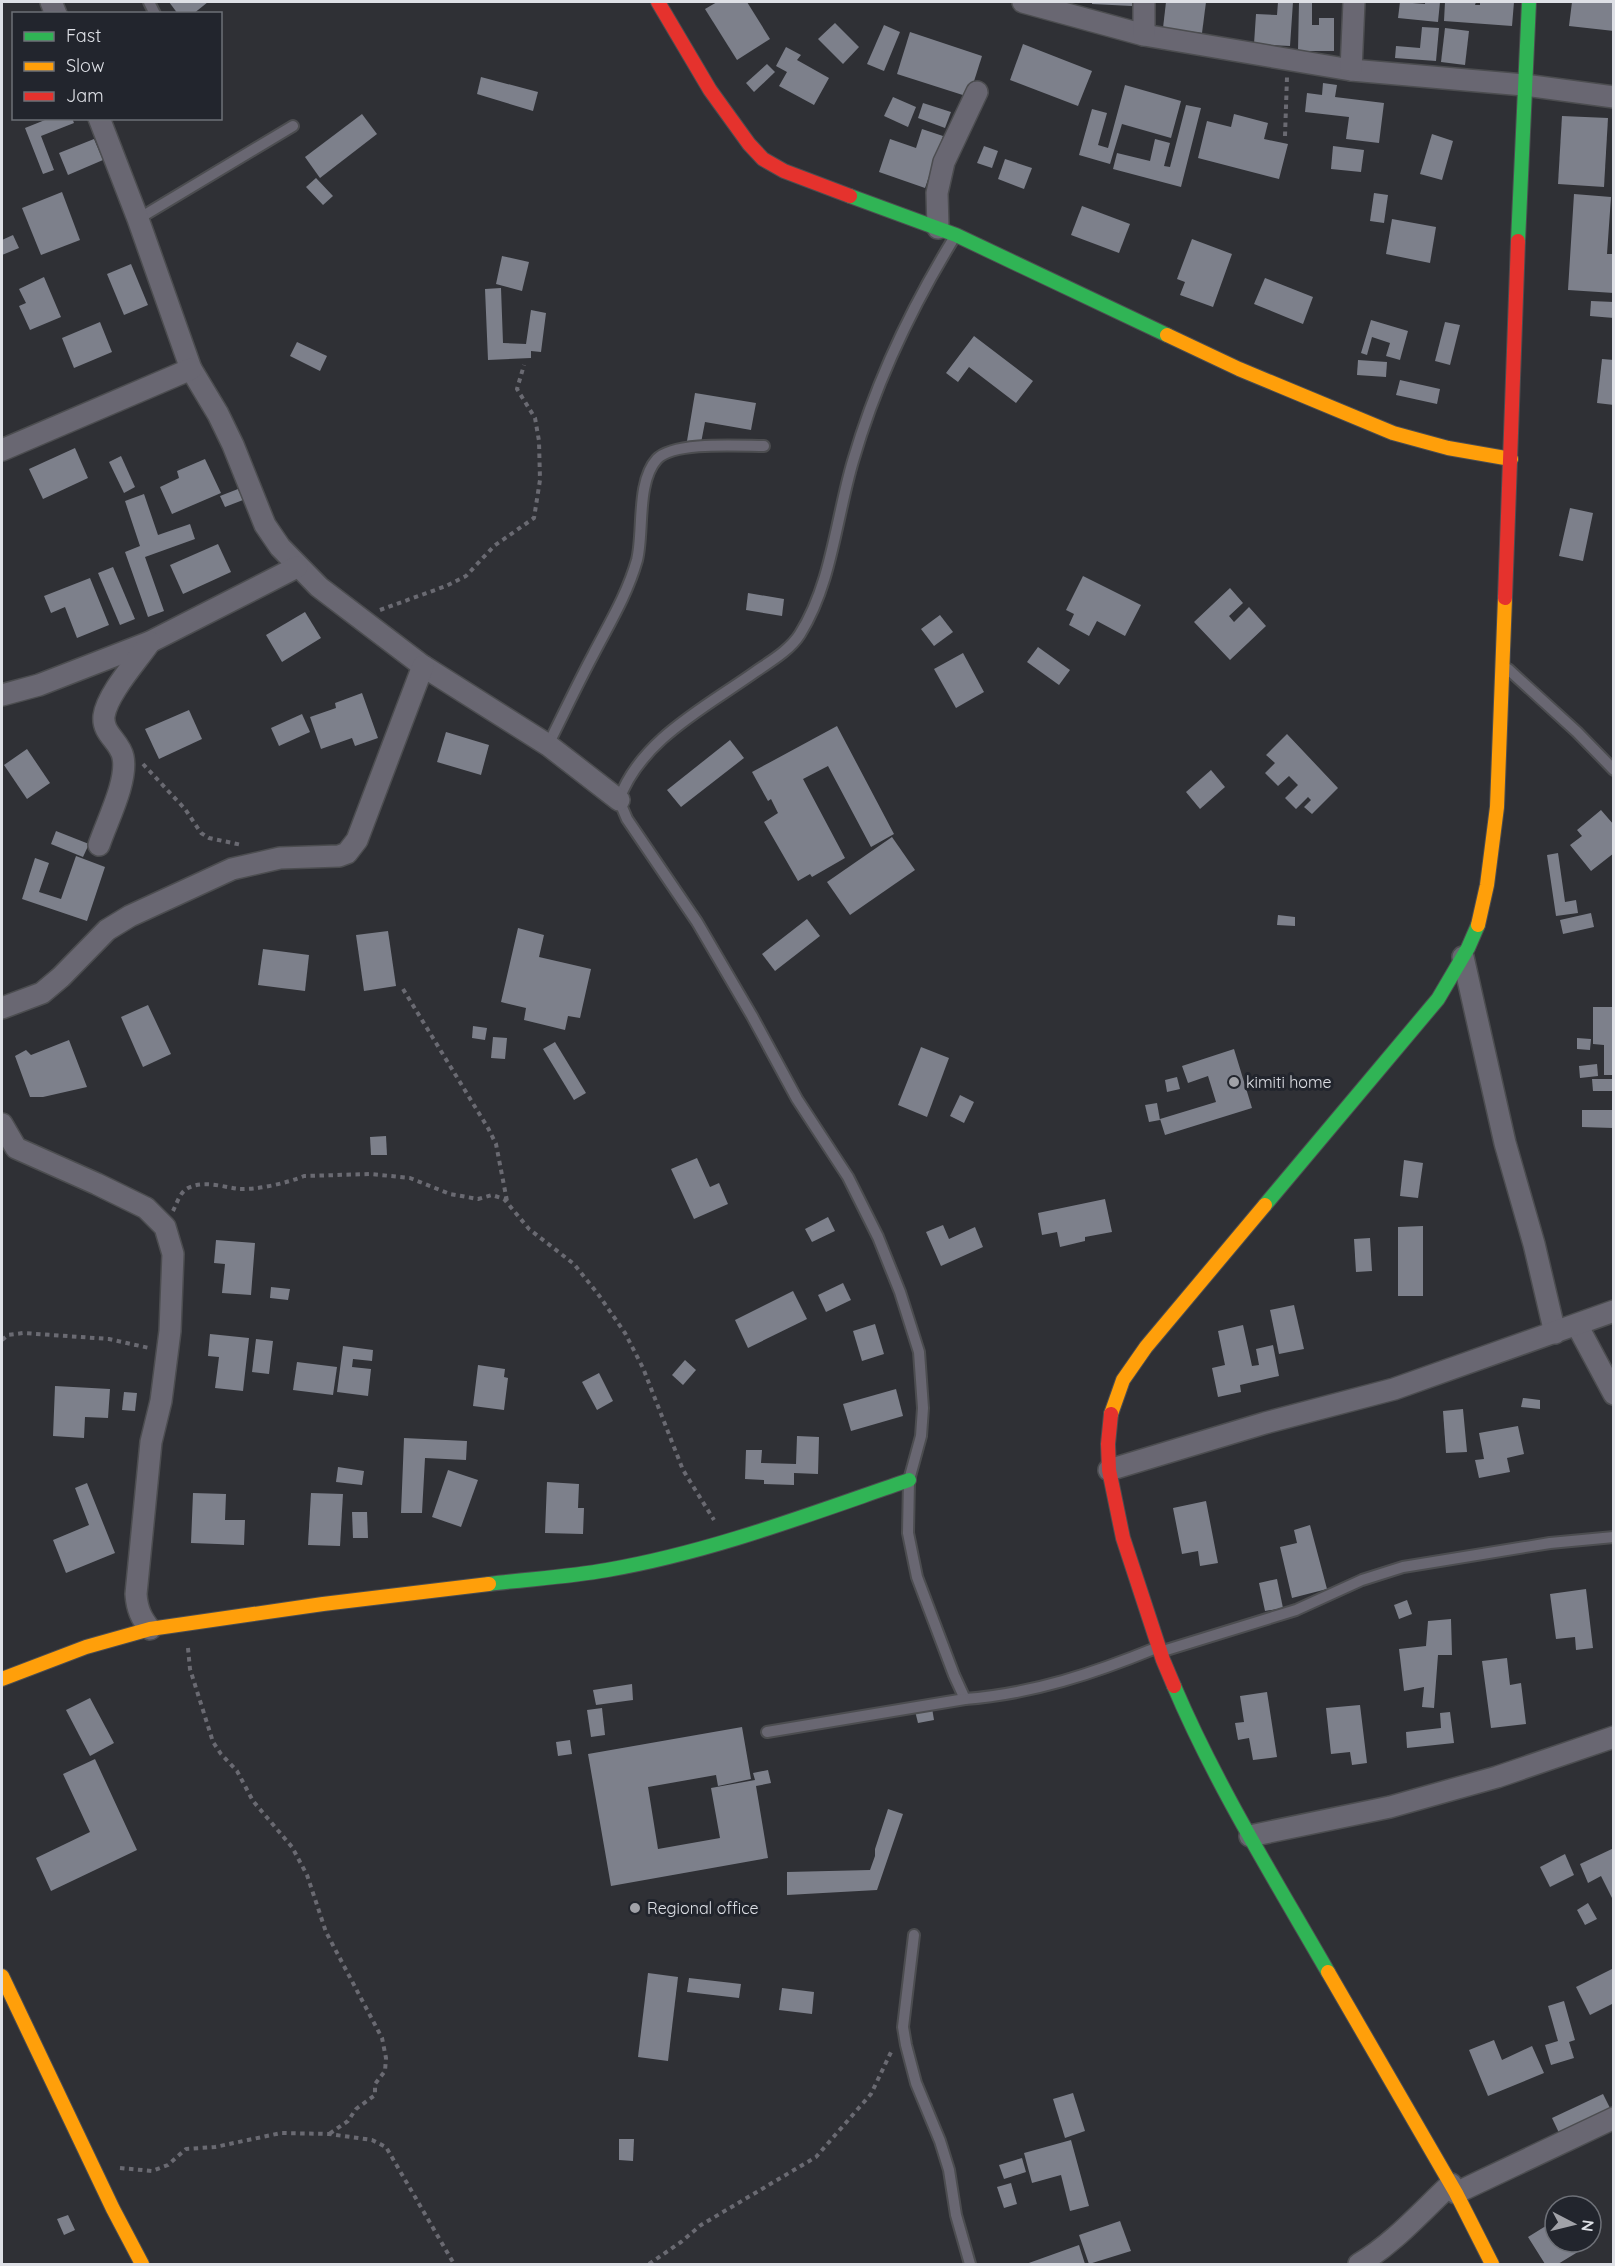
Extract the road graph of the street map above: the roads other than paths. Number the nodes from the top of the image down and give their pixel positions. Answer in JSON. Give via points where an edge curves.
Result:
{"nodes":[{"id":1,"x":658,"y":2,"type":"edge"},
{"id":2,"x":1023,"y":2,"type":"edge"},
{"id":3,"x":1144,"y":2,"type":"edge"},
{"id":4,"x":1354,"y":2,"type":"edge"},
{"id":5,"x":1529,"y":2,"type":"edge"},
{"id":6,"x":1144,"y":35,"type":"junction"},
{"id":7,"x":1351,"y":70,"type":"junction"},
{"id":8,"x":1524,"y":85,"type":"junction"},
{"id":9,"x":977,"y":92,"type":"dead end"},
{"id":10,"x":1614,"y":97,"type":"edge"},
{"id":11,"x":100,"y":120,"type":"edge"},
{"id":12,"x":293,"y":126,"type":"dead end"},
{"id":13,"x":138,"y":219,"type":"junction"},
{"id":14,"x":947,"y":232,"type":"junction"},
{"id":15,"x":191,"y":369,"type":"junction"},
{"id":16,"x":764,"y":446,"type":"dead end"},
{"id":17,"x":2,"y":450,"type":"edge"},
{"id":18,"x":1511,"y":459,"type":"junction"},
{"id":19,"x":297,"y":567,"type":"junction"},
{"id":20,"x":150,"y":642,"type":"junction"},
{"id":21,"x":1503,"y":664,"type":"junction"},
{"id":22,"x":423,"y":666,"type":"junction"},
{"id":23,"x":2,"y":696,"type":"edge"},
{"id":24,"x":548,"y":745,"type":"junction"},
{"id":25,"x":1614,"y":770,"type":"edge"},
{"id":26,"x":619,"y":801,"type":"junction"},
{"id":27,"x":99,"y":845,"type":"dead end"},
{"id":28,"x":1463,"y":957,"type":"junction"},
{"id":29,"x":2,"y":1008,"type":"edge"},
{"id":30,"x":2,"y":1124,"type":"edge"},
{"id":31,"x":9,"y":1144,"type":"edge"},
{"id":32,"x":1614,"y":1311,"type":"edge"},
{"id":33,"x":1577,"y":1325,"type":"junction"},
{"id":34,"x":1555,"y":1333,"type":"junction"},
{"id":35,"x":1614,"y":1394,"type":"edge"},
{"id":36,"x":1109,"y":1470,"type":"junction"},
{"id":37,"x":909,"y":1480,"type":"junction"},
{"id":38,"x":1614,"y":1537,"type":"edge"},
{"id":39,"x":150,"y":1629,"type":"junction"},
{"id":40,"x":1159,"y":1650,"type":"junction"},
{"id":41,"x":2,"y":1679,"type":"edge"},
{"id":42,"x":966,"y":1699,"type":"junction"},
{"id":43,"x":766,"y":1732,"type":"dead end"},
{"id":44,"x":1614,"y":1737,"type":"edge"},
{"id":45,"x":1250,"y":1836,"type":"junction"},
{"id":46,"x":914,"y":1935,"type":"dead end"},
{"id":47,"x":2,"y":1976,"type":"edge"},
{"id":48,"x":1614,"y":2118,"type":"edge"},
{"id":49,"x":1453,"y":2189,"type":"junction"},
{"id":50,"x":142,"y":2265,"type":"edge"},
{"id":51,"x":970,"y":2265,"type":"edge"},
{"id":52,"x":1359,"y":2265,"type":"edge"},
{"id":53,"x":1492,"y":2265,"type":"edge"}],
"edges":[{"from":1,"to":14,"type":"street","via":[[710,90],[763,159],[784,171]]},
{"from":2,"to":6,"type":"street"},
{"from":3,"to":6,"type":"street"},
{"from":4,"to":7,"type":"street"},
{"from":5,"to":8,"type":"street"},
{"from":6,"to":7,"type":"street"},
{"from":7,"to":8,"type":"street"},
{"from":8,"to":10,"type":"street"},
{"from":8,"to":18,"type":"street"},
{"from":9,"to":14,"type":"street","via":[[944,162],[937,193]]},
{"from":11,"to":13,"type":"street"},
{"from":12,"to":13,"type":"lane"},
{"from":13,"to":15,"type":"street"},
{"from":14,"to":18,"type":"street","via":[[1336,411],[1393,433]]},
{"from":14,"to":26,"type":"lane","via":[[932,274],[882,376],[853,461],[816,604],[799,636],[781,654],[655,746],[639,762]]},
{"from":15,"to":17,"type":"street"},
{"from":15,"to":19,"type":"street","via":[[233,445],[265,525]]},
{"from":16,"to":24,"type":"lane","via":[[712,445],[680,449],[658,457],[642,498],[638,557],[628,586]]},
{"from":18,"to":21,"type":"street"},
{"from":19,"to":20,"type":"street"},
{"from":19,"to":22,"type":"street"},
{"from":20,"to":23,"type":"street"},
{"from":20,"to":27,"type":"street","via":[[113,695],[104,716],[109,735],[123,756],[124,772]]},
{"from":21,"to":25,"type":"lane"},
{"from":21,"to":28,"type":"street","via":[[1497,807],[1484,898]]},
{"from":22,"to":24,"type":"street"},
{"from":22,"to":29,"type":"street","via":[[357,840],[347,853],[280,858],[232,869],[106,930],[42,993]]},
{"from":24,"to":26,"type":"street"},
{"from":26,"to":37,"type":"lane","via":[[627,819],[697,922],[797,1099],[848,1177],[878,1237],[919,1352],[921,1436]]},
{"from":28,"to":34,"type":"street","via":[[1505,1143]]},
{"from":28,"to":36,"type":"street","via":[[1438,999],[1146,1347],[1123,1380],[1111,1412]]},
{"from":30,"to":31,"type":"street"},
{"from":31,"to":39,"type":"street","via":[[146,1208],[165,1227],[173,1254],[167,1352],[151,1442],[136,1594],[141,1618]]},
{"from":32,"to":33,"type":"street"},
{"from":33,"to":34,"type":"street"},
{"from":33,"to":35,"type":"street"},
{"from":34,"to":36,"type":"street","via":[[1394,1389]]},
{"from":36,"to":40,"type":"street","via":[[1122,1538]]},
{"from":37,"to":39,"type":"street","via":[[728,1541],[607,1570]]},
{"from":37,"to":42,"type":"lane","via":[[908,1533],[917,1577]]},
{"from":38,"to":40,"type":"lane","via":[[1550,1543],[1403,1567],[1362,1580],[1296,1610]]},
{"from":39,"to":41,"type":"street","via":[[86,1647]]},
{"from":40,"to":42,"type":"lane","via":[[1039,1687]]},
{"from":40,"to":45,"type":"street","via":[[1185,1712]]},
{"from":42,"to":43,"type":"lane"},
{"from":44,"to":45,"type":"street","via":[[1497,1777],[1390,1807]]},
{"from":45,"to":49,"type":"street"},
{"from":46,"to":51,"type":"lane","via":[[903,2027],[916,2083],[949,2170]]},
{"from":47,"to":50,"type":"street"},
{"from":48,"to":49,"type":"street"},
{"from":49,"to":52,"type":"street"},
{"from":49,"to":53,"type":"street"}]}
